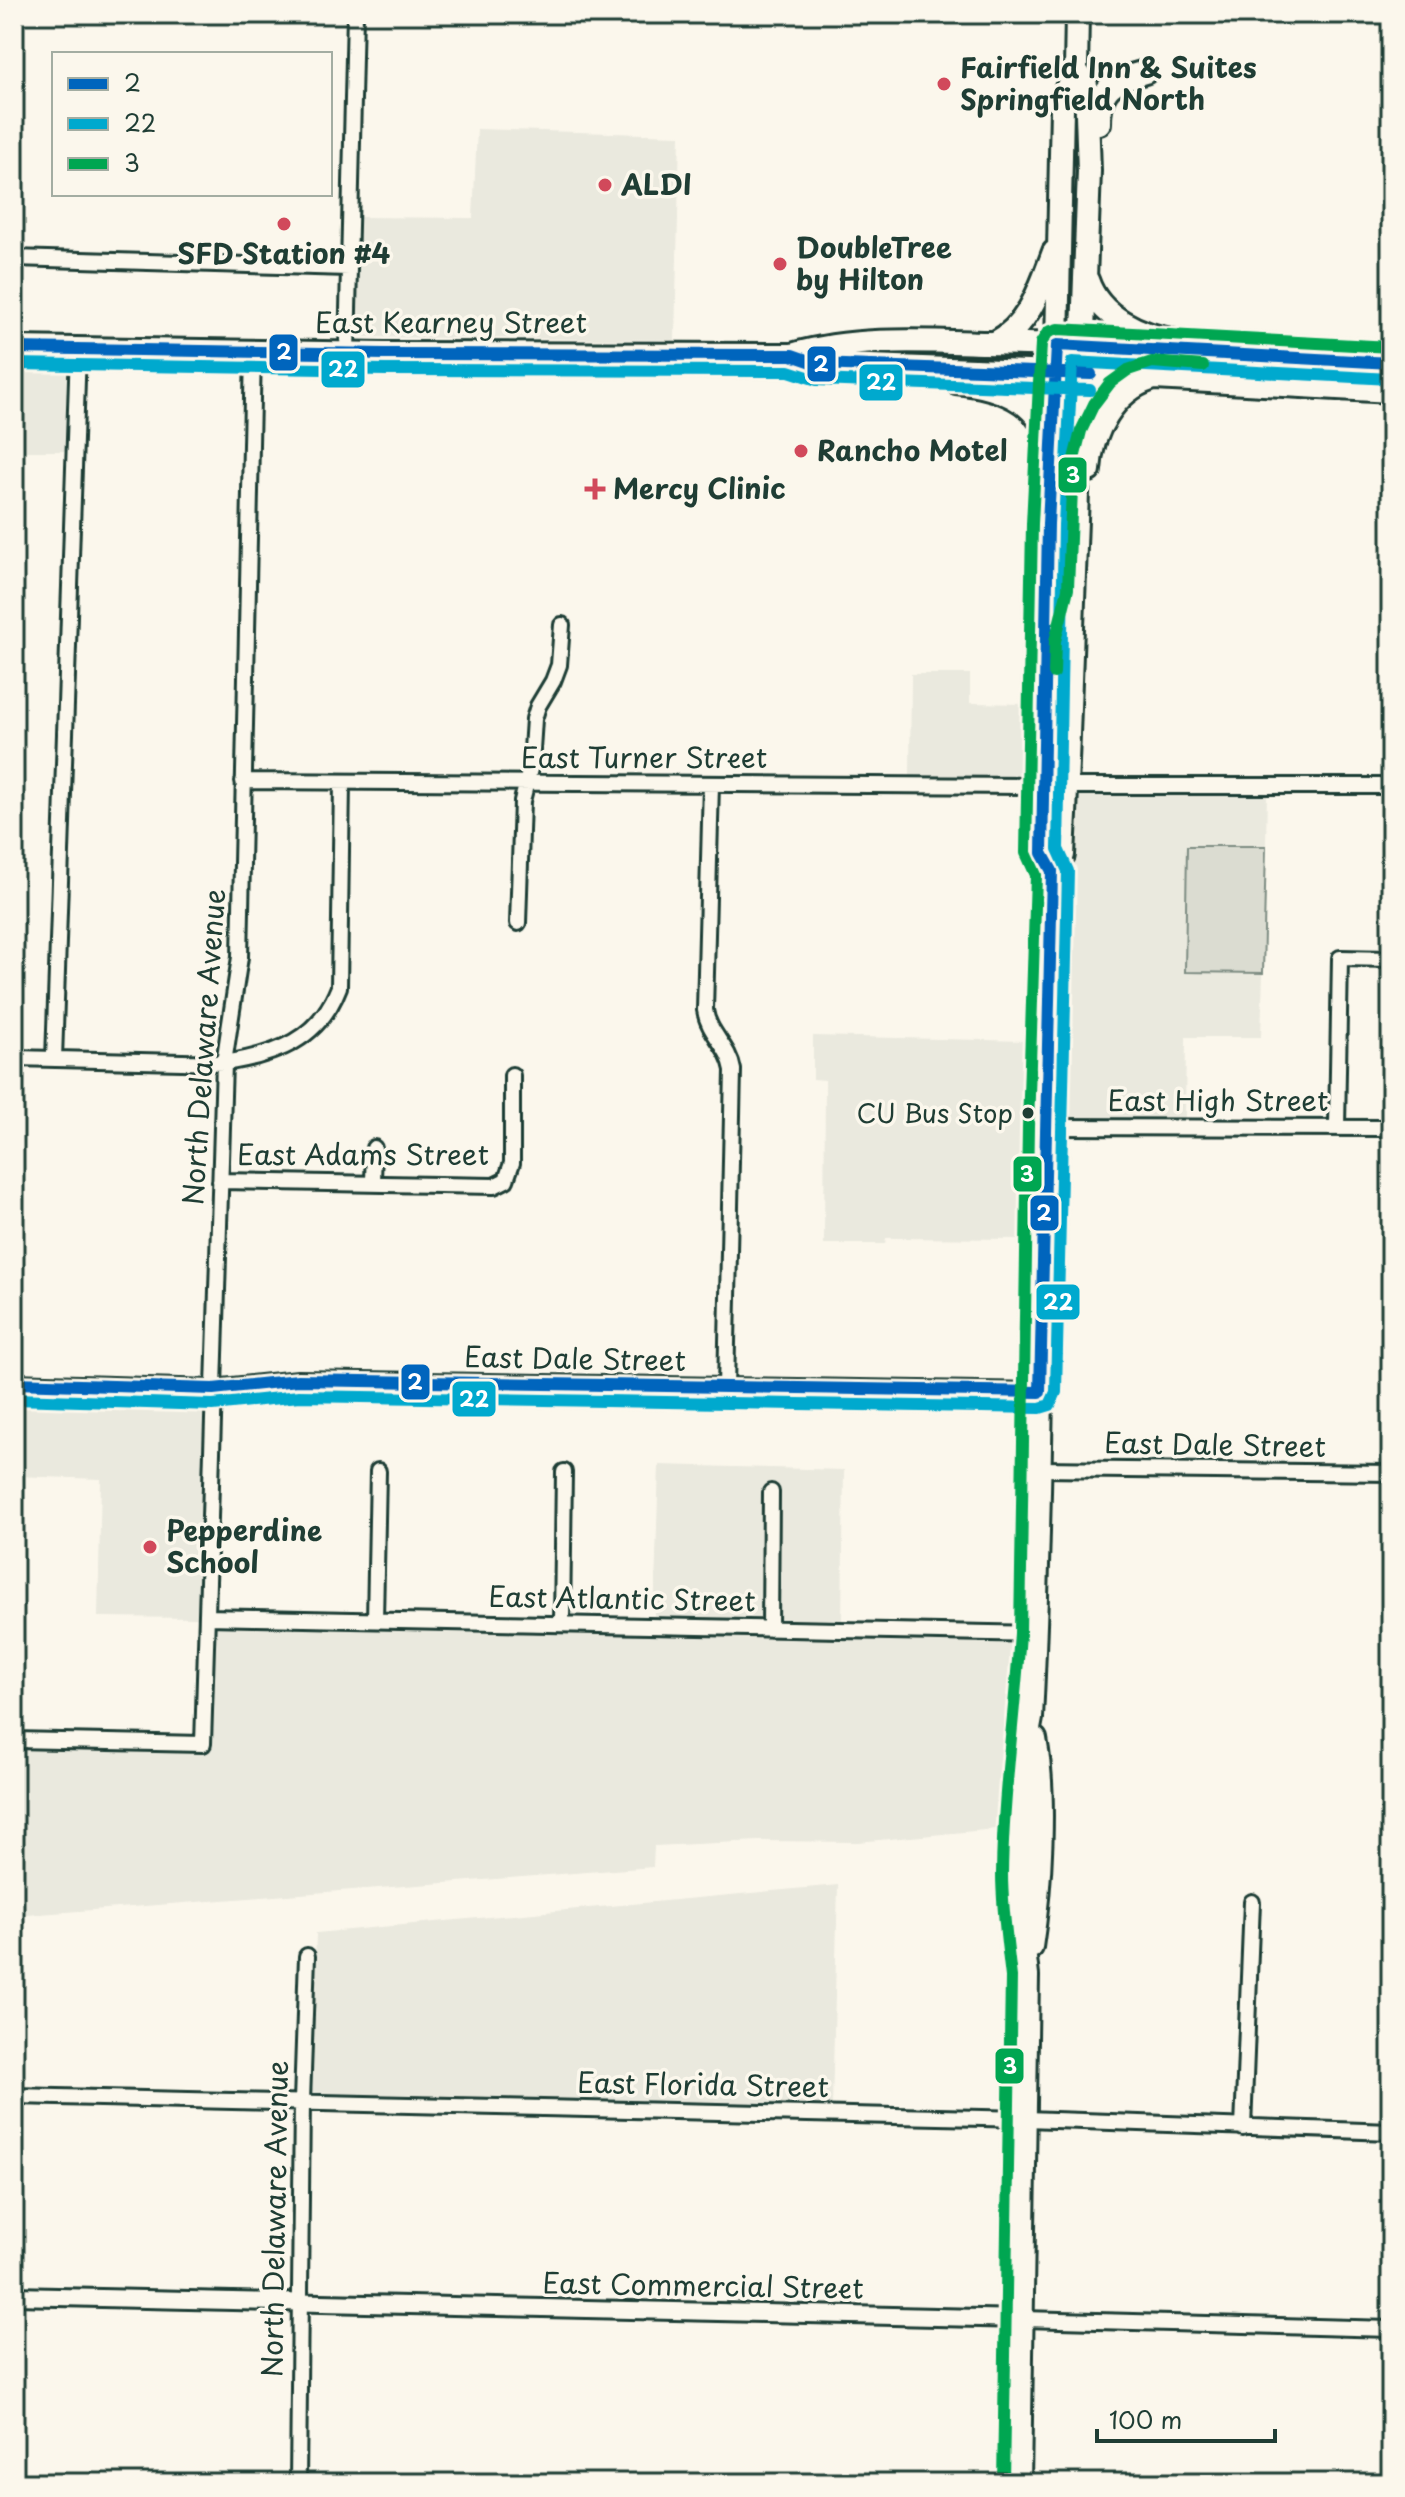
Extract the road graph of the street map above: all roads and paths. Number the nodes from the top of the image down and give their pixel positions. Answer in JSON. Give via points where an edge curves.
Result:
{"nodes":[{"id":1,"x":355,"y":14,"type":"edge"},
{"id":2,"x":1077,"y":14,"type":"edge"},
{"id":3,"x":1076,"y":70,"type":"junction"},
{"id":4,"x":1145,"y":72,"type":"dead end"},
{"id":5,"x":1088,"y":203,"type":"junction"},
{"id":6,"x":1059,"y":240,"type":"junction"},
{"id":7,"x":14,"y":258,"type":"edge"},
{"id":8,"x":349,"y":268,"type":"junction"},
{"id":9,"x":1085,"y":275,"type":"junction"},
{"id":10,"x":995,"y":343,"type":"junction"},
{"id":11,"x":1057,"y":345,"type":"junction"},
{"id":12,"x":1083,"y":346,"type":"junction"},
{"id":13,"x":14,"y":348,"type":"edge"},
{"id":14,"x":78,"y":350,"type":"junction"},
{"id":15,"x":253,"y":352,"type":"junction"},
{"id":16,"x":347,"y":353,"type":"junction"},
{"id":17,"x":792,"y":355,"type":"junction"},
{"id":18,"x":1391,"y":360,"type":"edge"},
{"id":19,"x":907,"y":366,"type":"junction"},
{"id":20,"x":1056,"y":373,"type":"junction"},
{"id":21,"x":1082,"y":374,"type":"junction"},
{"id":22,"x":1152,"y":378,"type":"junction"},
{"id":23,"x":1391,"y":391,"type":"edge"},
{"id":24,"x":1051,"y":457,"type":"junction"},
{"id":25,"x":562,"y":625,"type":"dead end"},
{"id":26,"x":1071,"y":643,"type":"junction"},
{"id":27,"x":243,"y":781,"type":"junction"},
{"id":28,"x":342,"y":783,"type":"junction"},
{"id":29,"x":526,"y":783,"type":"junction"},
{"id":30,"x":711,"y":784,"type":"junction"},
{"id":31,"x":1055,"y":786,"type":"junction"},
{"id":32,"x":1391,"y":786,"type":"edge"},
{"id":33,"x":518,"y":923,"type":"dead end"},
{"id":34,"x":1391,"y":959,"type":"edge"},
{"id":35,"x":14,"y":1058,"type":"edge"},
{"id":36,"x":54,"y":1059,"type":"junction"},
{"id":37,"x":224,"y":1063,"type":"junction"},
{"id":38,"x":512,"y":1075,"type":"dead end"},
{"id":39,"x":1044,"y":1127,"type":"junction"},
{"id":40,"x":1337,"y":1127,"type":"junction"},
{"id":41,"x":1391,"y":1128,"type":"edge"},
{"id":42,"x":374,"y":1148,"type":"dead end"},
{"id":43,"x":220,"y":1181,"type":"junction"},
{"id":44,"x":373,"y":1182,"type":"junction"},
{"id":45,"x":14,"y":1383,"type":"edge"},
{"id":46,"x":726,"y":1388,"type":"junction"},
{"id":47,"x":213,"y":1389,"type":"junction"},
{"id":48,"x":1040,"y":1392,"type":"junction"},
{"id":49,"x":1039,"y":1469,"type":"junction"},
{"id":50,"x":378,"y":1471,"type":"dead end"},
{"id":51,"x":564,"y":1472,"type":"dead end"},
{"id":52,"x":1391,"y":1473,"type":"edge"},
{"id":53,"x":771,"y":1492,"type":"dead end"},
{"id":54,"x":207,"y":1617,"type":"junction"},
{"id":55,"x":375,"y":1620,"type":"junction"},
{"id":56,"x":562,"y":1623,"type":"junction"},
{"id":57,"x":770,"y":1629,"type":"junction"},
{"id":58,"x":1036,"y":1634,"type":"junction"},
{"id":59,"x":14,"y":1740,"type":"edge"},
{"id":60,"x":1252,"y":1902,"type":"dead end"},
{"id":61,"x":307,"y":1956,"type":"dead end"},
{"id":62,"x":14,"y":2096,"type":"edge"},
{"id":63,"x":302,"y":2101,"type":"junction"},
{"id":64,"x":1026,"y":2119,"type":"junction"},
{"id":65,"x":1243,"y":2128,"type":"junction"},
{"id":66,"x":1391,"y":2132,"type":"edge"},
{"id":67,"x":14,"y":2296,"type":"edge"},
{"id":68,"x":300,"y":2301,"type":"junction"},
{"id":69,"x":1023,"y":2319,"type":"junction"},
{"id":70,"x":1391,"y":2329,"type":"edge"},
{"id":71,"x":298,"y":2483,"type":"edge"},
{"id":72,"x":1019,"y":2483,"type":"edge"}],
"edges":[{"from":1,"to":8,"type":"street"},
{"from":2,"to":3,"type":"main road"},
{"from":3,"to":5,"type":"main road","via":[[1086,85]]},
{"from":3,"to":6,"type":"main road","via":[[1062,108]]},
{"from":4,"to":5,"type":"main road","via":[[1118,80],[1102,96],[1098,158]]},
{"from":5,"to":9,"type":"main road"},
{"from":6,"to":10,"type":"main road","via":[[1030,310]]},
{"from":6,"to":11,"type":"main road"},
{"from":7,"to":8,"type":"street"},
{"from":8,"to":16,"type":"street"},
{"from":9,"to":12,"type":"main road"},
{"from":9,"to":18,"type":"main road","via":[[1100,304],[1153,337],[1341,349]]},
{"from":10,"to":11,"type":"main road","name":"East Kearney Street"},
{"from":10,"to":17,"type":"main road","name":"East Kearney Street","via":[[846,343]]},
{"from":11,"to":12,"type":"main road","name":"East Kearney Street"},
{"from":11,"to":20,"type":"main road"},
{"from":12,"to":18,"type":"main road","name":"East Kearney Street"},
{"from":12,"to":21,"type":"main road"},
{"from":13,"to":14,"type":"main road","name":"East Kearney Street"},
{"from":14,"to":15,"type":"main road","name":"East Kearney Street"},
{"from":14,"to":36,"type":"street"},
{"from":15,"to":16,"type":"main road","name":"East Kearney Street"},
{"from":15,"to":27,"type":"street","name":"North Delaware Avenue"},
{"from":16,"to":17,"type":"main road","name":"East Kearney Street"},
{"from":17,"to":19,"type":"main road","name":"East Kearney Street","via":[[818,364]]},
{"from":19,"to":20,"type":"main road","name":"East Kearney Street"},
{"from":19,"to":24,"type":"main road","via":[[927,379],[985,385],[1020,400],[1043,422]]},
{"from":20,"to":21,"type":"main road","name":"East Kearney Street"},
{"from":20,"to":24,"type":"main road"},
{"from":21,"to":22,"type":"main road","name":"East Kearney Street"},
{"from":21,"to":26,"type":"main road"},
{"from":22,"to":23,"type":"main road","name":"East Kearney Street"},
{"from":22,"to":26,"type":"main road","via":[[1123,393],[1091,449],[1084,591]]},
{"from":24,"to":31,"type":"main road","via":[[1046,693],[1056,706],[1060,781]]},
{"from":25,"to":29,"type":"street","via":[[562,656],[535,712]]},
{"from":26,"to":31,"type":"main road"},
{"from":27,"to":28,"type":"street","name":"East Turner Street"},
{"from":27,"to":37,"type":"street","name":"North Delaware Avenue","via":[[240,957]]},
{"from":28,"to":29,"type":"street","name":"East Turner Street"},
{"from":28,"to":37,"type":"street","via":[[341,954],[339,987],[331,1008],[293,1044]]},
{"from":29,"to":30,"type":"street","name":"East Turner Street"},
{"from":29,"to":33,"type":"street"},
{"from":30,"to":31,"type":"street","name":"East Turner Street"},
{"from":30,"to":46,"type":"street","via":[[705,1010],[710,1027],[730,1054],[733,1070]]},
{"from":31,"to":32,"type":"street","name":"East Turner Street"},
{"from":31,"to":39,"type":"main road","via":[[1042,853],[1057,863]]},
{"from":34,"to":40,"type":"street","via":[[1340,958]]},
{"from":35,"to":36,"type":"street"},
{"from":36,"to":37,"type":"street"},
{"from":37,"to":43,"type":"street","name":"North Delaware Avenue"},
{"from":38,"to":44,"type":"street","name":"East Adams Street","via":[[511,1186]]},
{"from":39,"to":40,"type":"street","name":"East High Street"},
{"from":39,"to":48,"type":"main road"},
{"from":40,"to":41,"type":"street","name":"East High Street"},
{"from":42,"to":44,"type":"street"},
{"from":43,"to":44,"type":"street","name":"East Adams Street"},
{"from":43,"to":47,"type":"street","name":"North Delaware Avenue"},
{"from":45,"to":47,"type":"street","name":"East Dale Street"},
{"from":46,"to":47,"type":"street","name":"East Dale Street","via":[[298,1380]]},
{"from":46,"to":48,"type":"street","name":"East Dale Street"},
{"from":47,"to":54,"type":"street","name":"North Delaware Avenue"},
{"from":48,"to":49,"type":"main road"},
{"from":49,"to":52,"type":"street","name":"East Dale Street"},
{"from":49,"to":58,"type":"main road"},
{"from":50,"to":55,"type":"street"},
{"from":51,"to":56,"type":"street"},
{"from":53,"to":57,"type":"street"},
{"from":54,"to":55,"type":"street","name":"East Atlantic Street"},
{"from":54,"to":59,"type":"street","name":"North Delaware Avenue","via":[[203,1744]]},
{"from":55,"to":56,"type":"street","name":"East Atlantic Street"},
{"from":56,"to":57,"type":"street","name":"East Atlantic Street"},
{"from":57,"to":58,"type":"street","name":"East Atlantic Street"},
{"from":58,"to":64,"type":"main road","via":[[1031,1718],[1038,1754],[1039,1818],[1036,1918],[1027,1976]]},
{"from":60,"to":65,"type":"street"},
{"from":61,"to":63,"type":"street","name":"North Delaware Avenue"},
{"from":62,"to":63,"type":"street","name":"East Florida Street"},
{"from":63,"to":64,"type":"street","name":"East Florida Street"},
{"from":63,"to":68,"type":"street","name":"North Delaware Avenue"},
{"from":64,"to":65,"type":"street","name":"East Florida Street"},
{"from":64,"to":69,"type":"main road"},
{"from":65,"to":66,"type":"street","name":"East Florida Street"},
{"from":67,"to":68,"type":"street","name":"East Commercial Street"},
{"from":68,"to":69,"type":"street","name":"East Commercial Street"},
{"from":68,"to":71,"type":"street","name":"North Delaware Avenue"},
{"from":69,"to":70,"type":"street","name":"East Commercial Street"},
{"from":69,"to":72,"type":"main road"}]}
